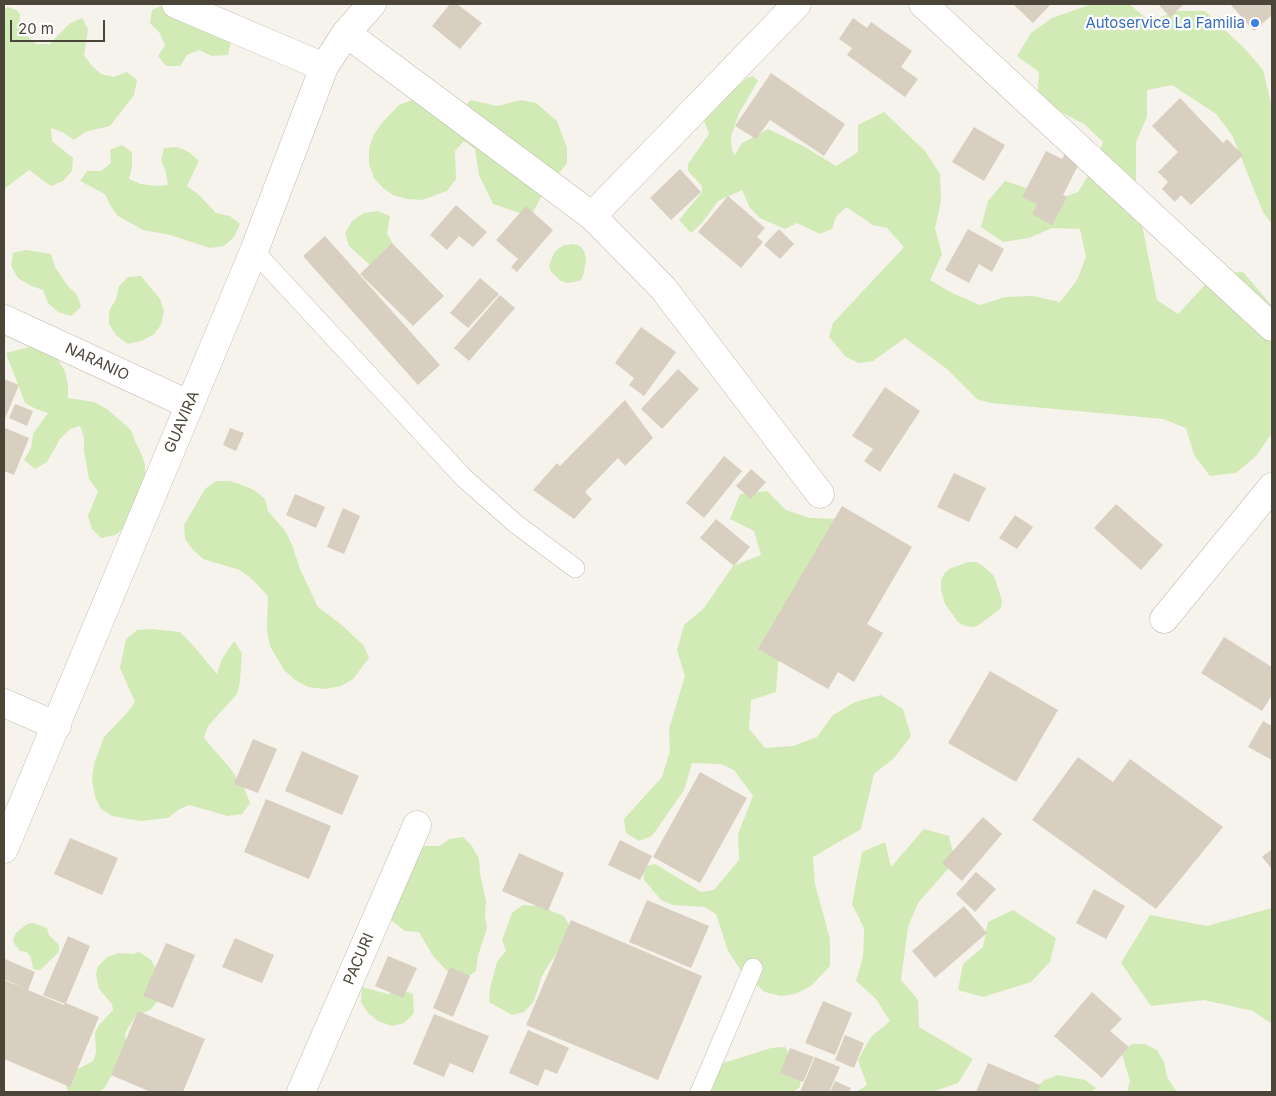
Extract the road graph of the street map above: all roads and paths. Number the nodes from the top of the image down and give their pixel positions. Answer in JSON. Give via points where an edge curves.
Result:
{"nodes":[{"id":1,"x":176,"y":4,"type":"edge"},
{"id":2,"x":372,"y":4,"type":"edge"},
{"id":3,"x":797,"y":4,"type":"edge"},
{"id":4,"x":922,"y":4,"type":"edge"},
{"id":5,"x":346,"y":33,"type":"junction"},
{"id":6,"x":324,"y":67,"type":"junction"},
{"id":7,"x":592,"y":216,"type":"junction"},
{"id":8,"x":254,"y":251,"type":"junction"},
{"id":9,"x":4,"y":319,"type":"edge"},
{"id":10,"x":1272,"y":326,"type":"edge"},
{"id":11,"x":190,"y":405,"type":"junction"},
{"id":12,"x":1272,"y":487,"type":"edge"},
{"id":13,"x":820,"y":494,"type":"dead end"},
{"id":14,"x":575,"y":568,"type":"dead end"},
{"id":15,"x":1164,"y":619,"type":"dead end"},
{"id":16,"x":4,"y":703,"type":"edge"},
{"id":17,"x":56,"y":726,"type":"junction"},
{"id":18,"x":417,"y":825,"type":"dead end"},
{"id":19,"x":4,"y":849,"type":"edge"},
{"id":20,"x":753,"y":968,"type":"dead end"},
{"id":21,"x":301,"y":1092,"type":"edge"},
{"id":22,"x":700,"y":1092,"type":"edge"}],
"edges":[{"from":1,"to":6,"type":"street"},
{"from":2,"to":5,"type":"street","name":"GUAVIRA"},
{"from":3,"to":7,"type":"street"},
{"from":4,"to":10,"type":"street"},
{"from":5,"to":6,"type":"street","name":"GUAVIRA"},
{"from":5,"to":7,"type":"street"},
{"from":6,"to":8,"type":"street","name":"GUAVIRA"},
{"from":7,"to":13,"type":"street","via":[[663,288]]},
{"from":8,"to":11,"type":"street","name":"GUAVIRA"},
{"from":8,"to":14,"type":"lane","via":[[464,478],[516,524]]},
{"from":9,"to":11,"type":"street","name":"NARANIO"},
{"from":11,"to":17,"type":"street","name":"GUAVIRA"},
{"from":12,"to":15,"type":"street"},
{"from":16,"to":17,"type":"street"},
{"from":17,"to":19,"type":"street","name":"GUAVIRA"},
{"from":18,"to":21,"type":"street","name":"PACURI"},
{"from":20,"to":22,"type":"lane"}]}
